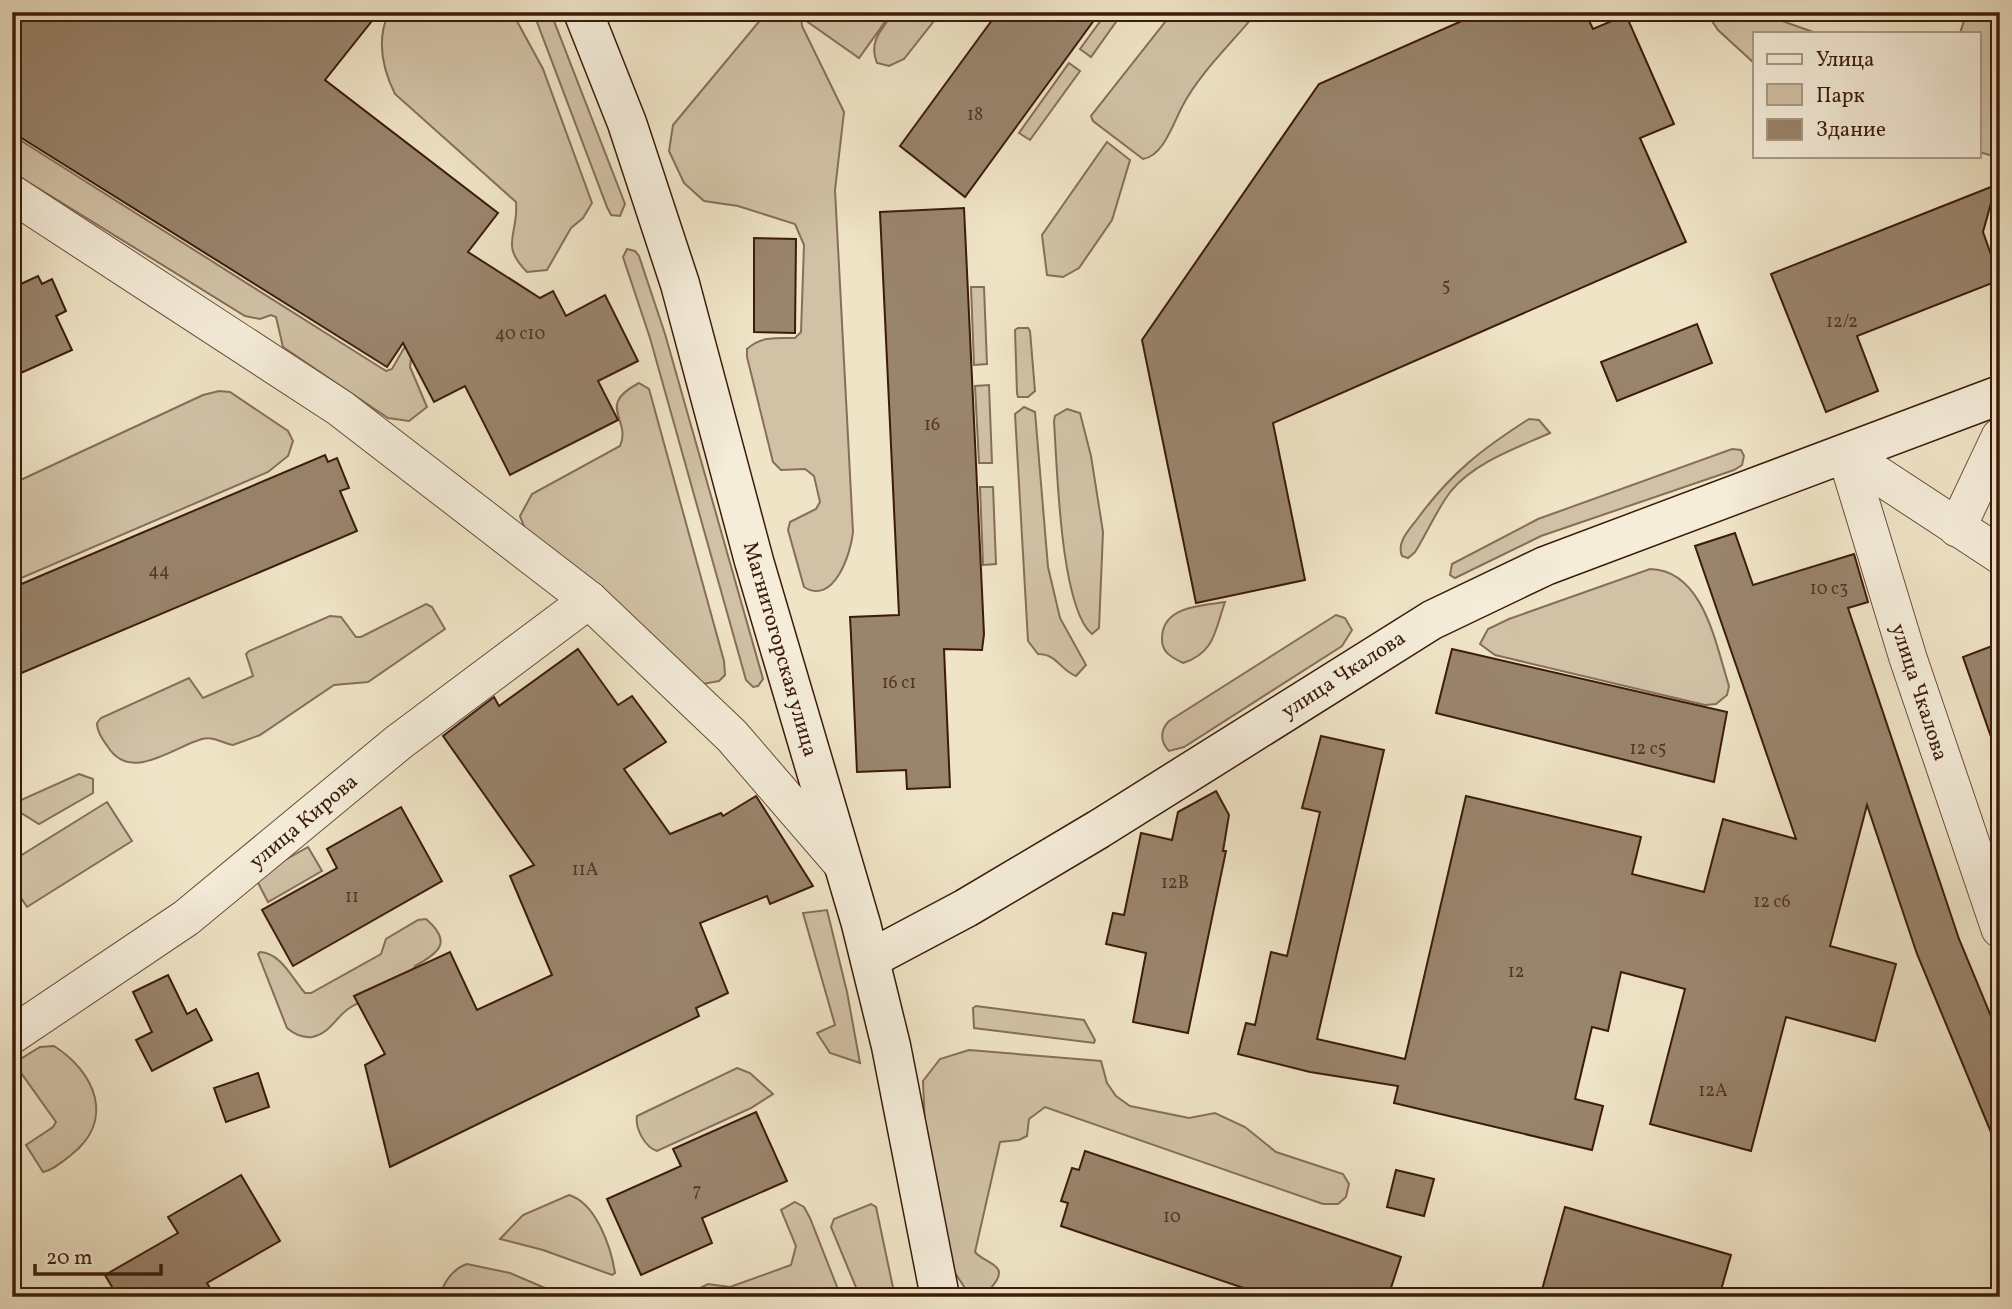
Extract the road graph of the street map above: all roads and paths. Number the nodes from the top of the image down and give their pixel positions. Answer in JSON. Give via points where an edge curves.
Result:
{"nodes":[{"id":1,"x":583,"y":12,"type":"edge"},
{"id":2,"x":12,"y":194,"type":"edge"},
{"id":3,"x":2000,"y":394,"type":"edge"},
{"id":4,"x":2000,"y":437,"type":"edge"},
{"id":5,"x":1846,"y":454,"type":"junction"},
{"id":6,"x":1957,"y":528,"type":"junction"},
{"id":7,"x":2000,"y":555,"type":"edge"},
{"id":8,"x":589,"y":600,"type":"junction"},
{"id":9,"x":844,"y":866,"type":"junction"},
{"id":10,"x":2000,"y":929,"type":"edge"},
{"id":11,"x":870,"y":959,"type":"junction"},
{"id":12,"x":12,"y":1035,"type":"edge"},
{"id":13,"x":940,"y":1297,"type":"edge"}],
"edges":[{"from":1,"to":9,"type":"main road","name":"Магнитогорская улица","via":[[627,123],[680,284],[754,561]]},
{"from":2,"to":8,"type":"street","via":[[340,408]]},
{"from":3,"to":5,"type":"main road","name":"улица Чкалова"},
{"from":4,"to":6,"type":"street"},
{"from":5,"to":6,"type":"street"},
{"from":5,"to":10,"type":"street","name":"улица Чкалова","via":[[1908,658]]},
{"from":5,"to":11,"type":"main road","name":"улица Чкалова","via":[[1545,566],[1420,625],[1099,829]]},
{"from":6,"to":7,"type":"street"},
{"from":8,"to":9,"type":"street","via":[[725,728]]},
{"from":8,"to":12,"type":"street","name":"улица Кирова","via":[[398,743],[186,918]]},
{"from":9,"to":11,"type":"main road","name":"Магнитогорская улица"},
{"from":11,"to":13,"type":"main road","name":"Магнитогорская улица"}]}
